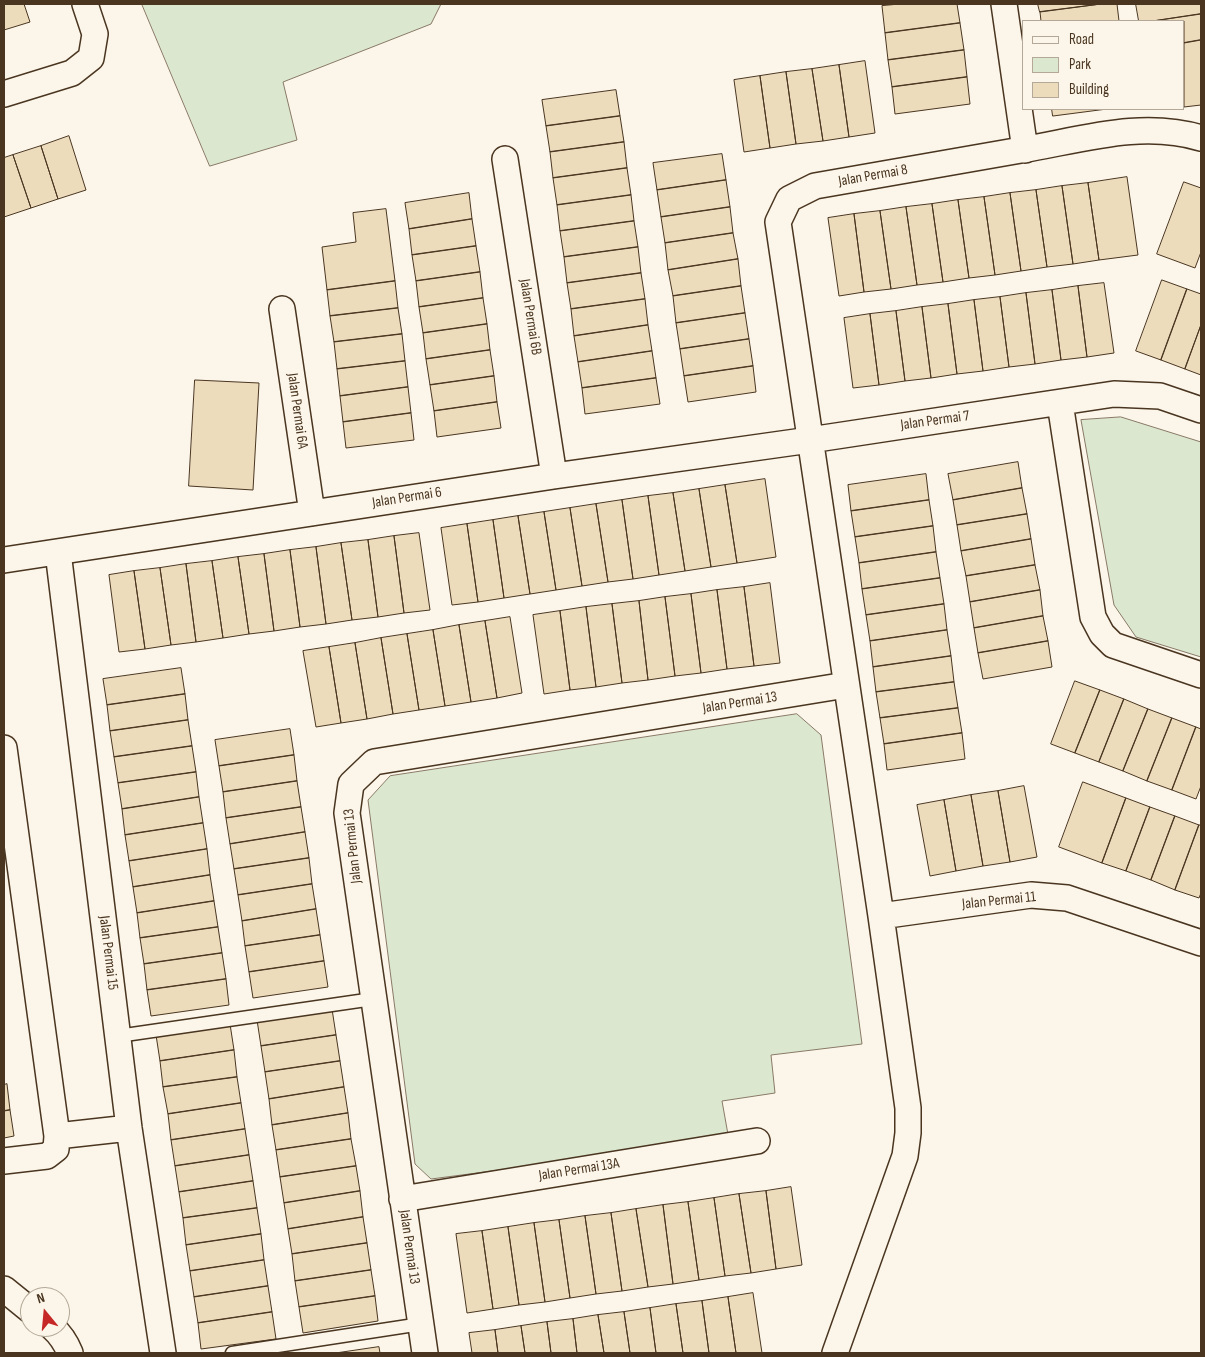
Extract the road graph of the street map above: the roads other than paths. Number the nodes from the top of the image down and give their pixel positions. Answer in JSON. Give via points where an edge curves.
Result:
{"nodes":[{"id":1,"x":85,"y":4,"type":"edge"},
{"id":2,"x":1004,"y":4,"type":"edge"},
{"id":3,"x":4,"y":94,"type":"edge"},
{"id":4,"x":1201,"y":138,"type":"edge"},
{"id":5,"x":1025,"y":150,"type":"junction"},
{"id":6,"x":505,"y":159,"type":"dead end"},
{"id":7,"x":282,"y":309,"type":"dead end"},
{"id":8,"x":1060,"y":403,"type":"junction"},
{"id":9,"x":1201,"y":410,"type":"edge"},
{"id":10,"x":810,"y":440,"type":"junction"},
{"id":11,"x":554,"y":476,"type":"junction"},
{"id":12,"x":312,"y":513,"type":"junction"},
{"id":13,"x":58,"y":552,"type":"junction"},
{"id":14,"x":4,"y":560,"type":"edge"},
{"id":15,"x":1201,"y":674,"type":"edge"},
{"id":16,"x":846,"y":685,"type":"junction"},
{"id":17,"x":4,"y":748,"type":"edge"},
{"id":18,"x":881,"y":916,"type":"junction"},
{"id":19,"x":1201,"y":943,"type":"edge"},
{"id":20,"x":373,"y":999,"type":"junction"},
{"id":21,"x":118,"y":1036,"type":"junction"},
{"id":22,"x":129,"y":1128,"type":"junction"},
{"id":23,"x":57,"y":1136,"type":"junction"},
{"id":24,"x":757,"y":1141,"type":"dead end"},
{"id":25,"x":4,"y":1161,"type":"edge"},
{"id":26,"x":402,"y":1198,"type":"junction"},
{"id":27,"x":4,"y":1289,"type":"edge"},
{"id":28,"x":20,"y":1302,"type":"edge"},
{"id":29,"x":421,"y":1324,"type":"junction"},
{"id":30,"x":61,"y":1337,"type":"edge"},
{"id":31,"x":70,"y":1353,"type":"edge"},
{"id":32,"x":163,"y":1353,"type":"edge"},
{"id":33,"x":232,"y":1353,"type":"edge"},
{"id":34,"x":425,"y":1353,"type":"edge"},
{"id":35,"x":836,"y":1353,"type":"edge"}],
"edges":[{"from":1,"to":3,"type":"street","via":[[95,34],[91,58],[72,73]]},
{"from":2,"to":5,"type":"street"},
{"from":4,"to":5,"type":"street","name":"Jalan Permai 8","via":[[1186,133],[1149,130],[1110,133]]},
{"from":5,"to":10,"type":"street","name":"Jalan Permai 8","via":[[815,186],[789,199],[778,222]]},
{"from":6,"to":11,"type":"street","name":"Jalan Permai 6B"},
{"from":7,"to":12,"type":"street","name":"Jalan Permai 6A"},
{"from":8,"to":9,"type":"street","name":"Jalan Permai 7","via":[[1114,394],[1160,396]]},
{"from":8,"to":10,"type":"street","name":"Jalan Permai 7"},
{"from":8,"to":15,"type":"street","via":[[1093,617],[1102,634],[1113,644]]},
{"from":10,"to":11,"type":"street","name":"Jalan Permai 6"},
{"from":10,"to":16,"type":"street","name":"Jalan Permai 8"},
{"from":11,"to":12,"type":"street","name":"Jalan Permai 6"},
{"from":12,"to":13,"type":"street","name":"Jalan Permai 6"},
{"from":13,"to":14,"type":"street","name":"Jalan Permai 6"},
{"from":13,"to":21,"type":"street","name":"Jalan Permai 15"},
{"from":16,"to":18,"type":"street","name":"Jalan Permai 8"},
{"from":16,"to":20,"type":"street","name":"Jalan Permai 13","via":[[374,762],[351,784],[347,813]]},
{"from":17,"to":23,"type":"street"},
{"from":18,"to":19,"type":"street","name":"Jalan Permai 11","via":[[1031,895],[1067,898]]},
{"from":18,"to":35,"type":"street","name":"Jalan Permai 8","via":[[908,1108],[908,1133],[905,1156]]},
{"from":20,"to":21,"type":"lane"},
{"from":20,"to":26,"type":"street","name":"Jalan Permai 13"},
{"from":21,"to":22,"type":"street","name":"Jalan Permai 15"},
{"from":22,"to":23,"type":"street"},
{"from":22,"to":32,"type":"street","name":"Jalan Permai 15"},
{"from":23,"to":25,"type":"street","via":[[56,1149],[48,1156]]},
{"from":24,"to":26,"type":"street","name":"Jalan Permai 13A"},
{"from":26,"to":29,"type":"street","name":"Jalan Permai 13"},
{"from":27,"to":28,"type":"street"},
{"from":29,"to":33,"type":"lane"},
{"from":29,"to":34,"type":"street","name":"Jalan Permai 13"},
{"from":30,"to":31,"type":"street"}]}
